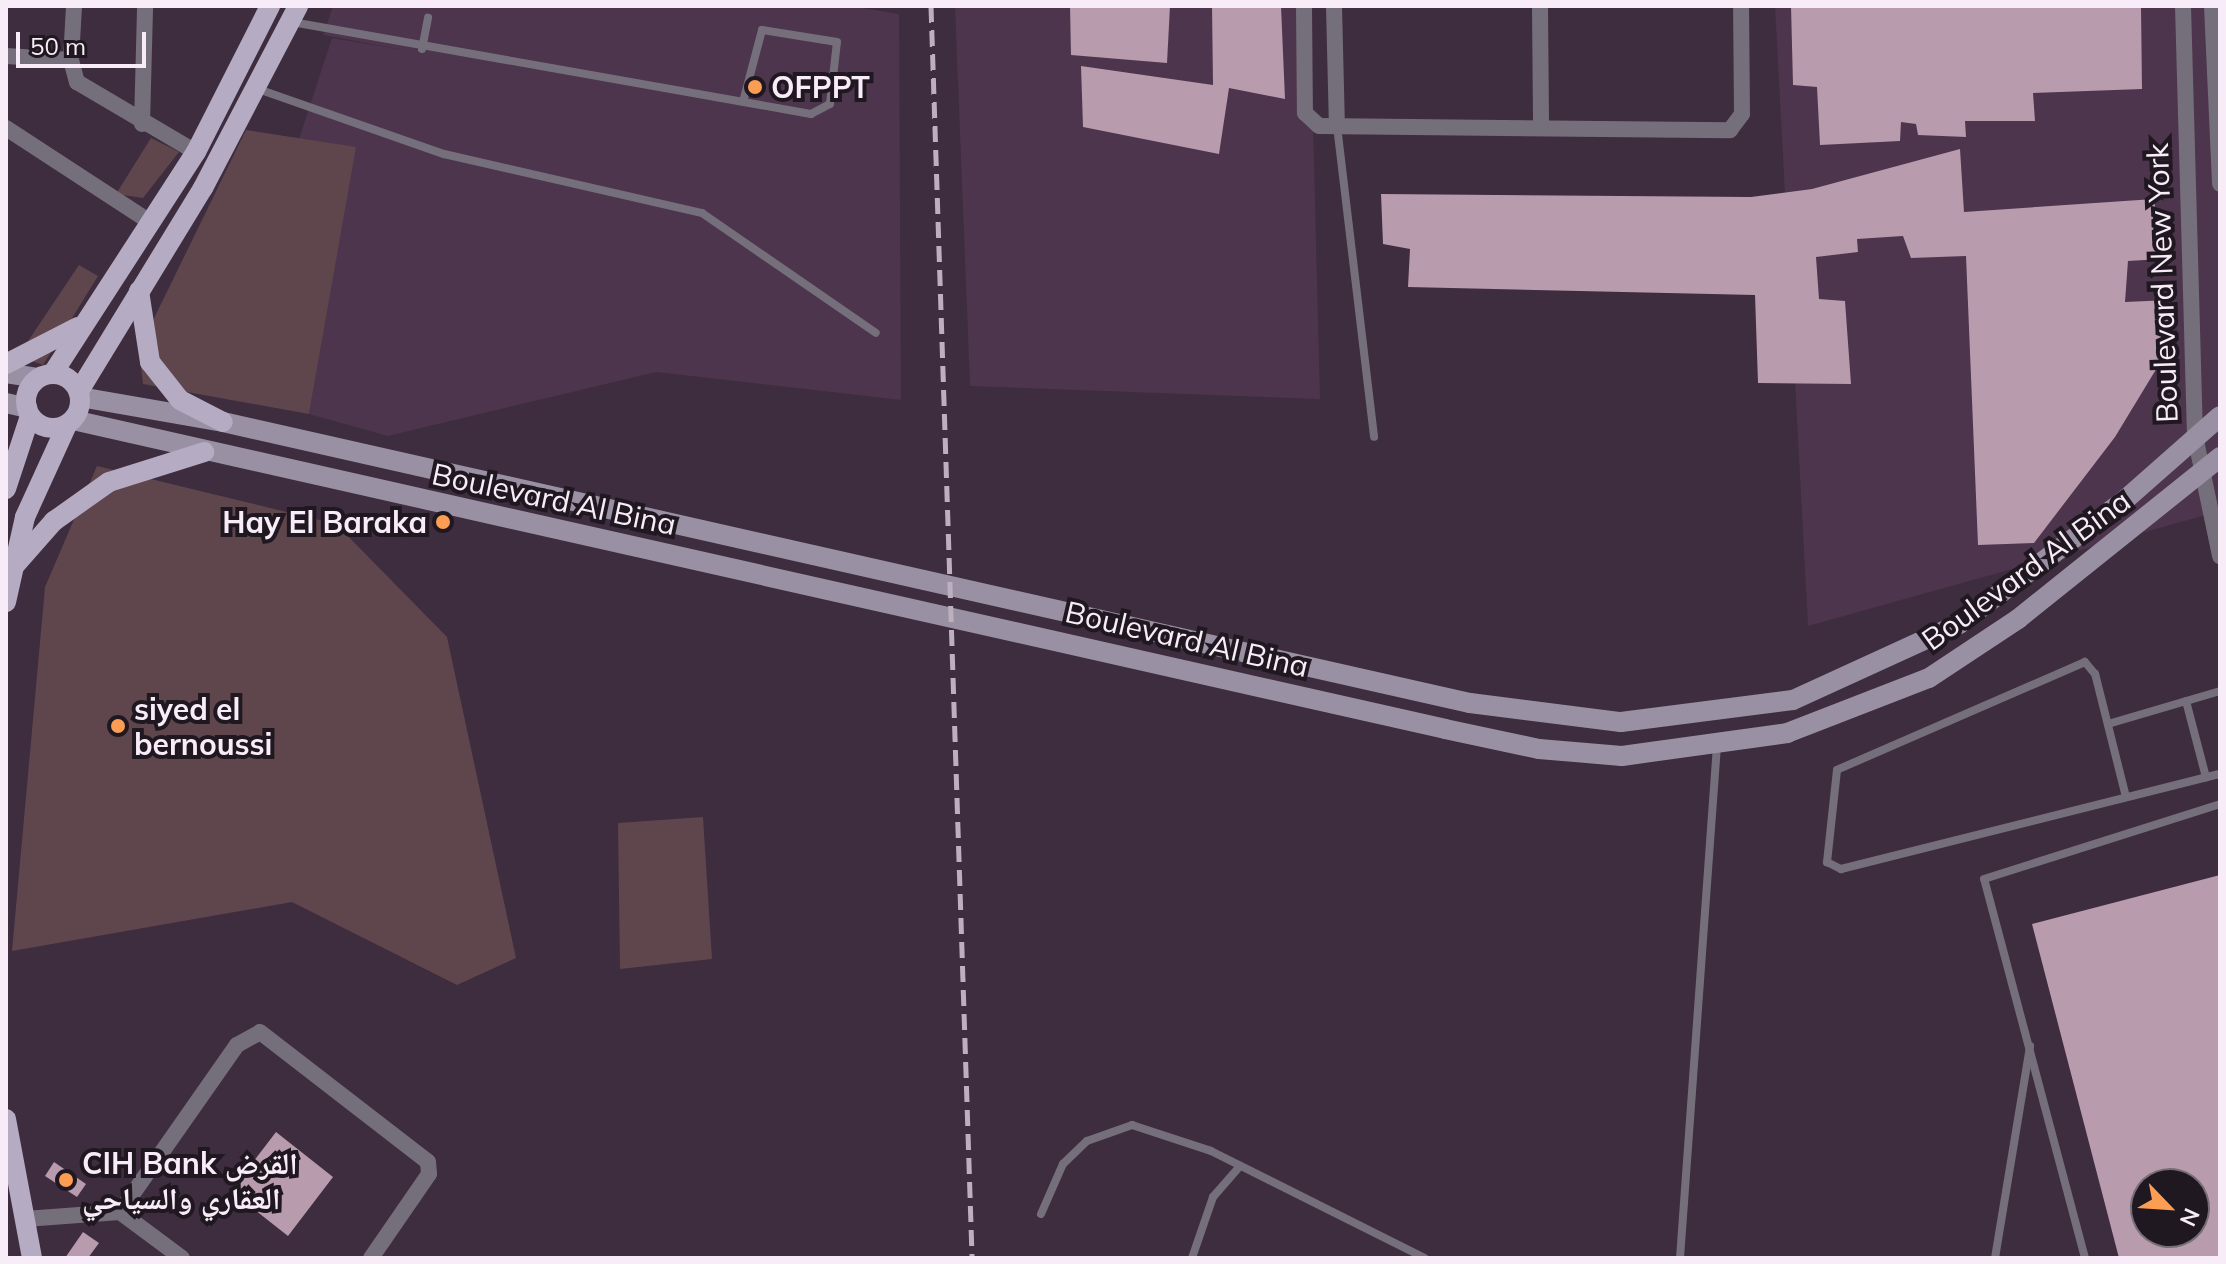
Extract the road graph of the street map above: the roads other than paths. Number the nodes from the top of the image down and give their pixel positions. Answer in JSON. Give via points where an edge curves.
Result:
{"nodes":[{"id":1,"x":74,"y":6,"type":"edge"},
{"id":2,"x":145,"y":6,"type":"edge"},
{"id":3,"x":270,"y":6,"type":"edge"},
{"id":4,"x":1304,"y":6,"type":"edge"},
{"id":5,"x":1334,"y":6,"type":"edge"},
{"id":6,"x":1540,"y":6,"type":"edge"},
{"id":7,"x":1741,"y":6,"type":"edge"},
{"id":8,"x":2183,"y":6,"type":"edge"},
{"id":9,"x":2212,"y":6,"type":"edge"},
{"id":10,"x":294,"y":14,"type":"edge"},
{"id":11,"x":428,"y":18,"type":"dead end"},
{"id":12,"x":422,"y":49,"type":"junction"},
{"id":13,"x":6,"y":56,"type":"edge"},
{"id":14,"x":71,"y":60,"type":"junction"},
{"id":15,"x":237,"y":78,"type":"junction"},
{"id":16,"x":258,"y":89,"type":"junction"},
{"id":17,"x":743,"y":102,"type":"junction"},
{"id":18,"x":1541,"y":123,"type":"junction"},
{"id":19,"x":142,"y":124,"type":"junction"},
{"id":20,"x":1337,"y":126,"type":"junction"},
{"id":21,"x":6,"y":128,"type":"edge"},
{"id":22,"x":196,"y":152,"type":"junction"},
{"id":23,"x":2220,"y":184,"type":"edge"},
{"id":24,"x":150,"y":222,"type":"junction"},
{"id":25,"x":139,"y":291,"type":"junction"},
{"id":26,"x":88,"y":320,"type":"junction"},
{"id":27,"x":876,"y":333,"type":"dead end"},
{"id":28,"x":6,"y":364,"type":"edge"},
{"id":29,"x":6,"y":373,"type":"edge"},
{"id":30,"x":45,"y":376,"type":"junction"},
{"id":31,"x":79,"y":394,"type":"junction"},
{"id":32,"x":6,"y":403,"type":"edge"},
{"id":33,"x":28,"y":412,"type":"junction"},
{"id":34,"x":2220,"y":416,"type":"edge"},
{"id":35,"x":70,"y":422,"type":"junction"},
{"id":36,"x":223,"y":422,"type":"junction"},
{"id":37,"x":2195,"y":436,"type":"junction"},
{"id":38,"x":1374,"y":437,"type":"dead end"},
{"id":39,"x":204,"y":452,"type":"junction"},
{"id":40,"x":2220,"y":457,"type":"edge"},
{"id":41,"x":2198,"y":476,"type":"junction"},
{"id":42,"x":6,"y":489,"type":"edge"},
{"id":43,"x":2220,"y":556,"type":"edge"},
{"id":44,"x":10,"y":571,"type":"junction"},
{"id":45,"x":6,"y":602,"type":"edge"},
{"id":46,"x":2220,"y":691,"type":"edge"},
{"id":47,"x":2186,"y":701,"type":"junction"},
{"id":48,"x":2108,"y":724,"type":"junction"},
{"id":49,"x":1717,"y":744,"type":"junction"},
{"id":50,"x":2220,"y":774,"type":"edge"},
{"id":51,"x":2206,"y":777,"type":"junction"},
{"id":52,"x":2126,"y":797,"type":"junction"},
{"id":53,"x":2220,"y":804,"type":"edge"},
{"id":54,"x":2030,"y":1041,"type":"junction"},
{"id":55,"x":6,"y":1119,"type":"edge"},
{"id":56,"x":1240,"y":1166,"type":"junction"},
{"id":57,"x":120,"y":1212,"type":"junction"},
{"id":58,"x":1041,"y":1214,"type":"dead end"},
{"id":59,"x":25,"y":1219,"type":"junction"},
{"id":60,"x":32,"y":1258,"type":"edge"},
{"id":61,"x":182,"y":1258,"type":"edge"},
{"id":62,"x":371,"y":1258,"type":"edge"},
{"id":63,"x":1192,"y":1258,"type":"edge"},
{"id":64,"x":1425,"y":1258,"type":"edge"},
{"id":65,"x":1680,"y":1258,"type":"edge"},
{"id":66,"x":1995,"y":1258,"type":"edge"},
{"id":67,"x":2085,"y":1258,"type":"edge"}],
"edges":[{"from":1,"to":14,"type":"street"},
{"from":2,"to":19,"type":"street"},
{"from":3,"to":15,"type":"main road"},
{"from":4,"to":20,"type":"street","via":[[1305,113],[1319,126]]},
{"from":5,"to":20,"type":"street"},
{"from":6,"to":18,"type":"street"},
{"from":7,"to":18,"type":"street","via":[[1742,114],[1730,130]]},
{"from":8,"to":37,"type":"street","name":"Boulevard New York"},
{"from":9,"to":23,"type":"street","name":"Boulevard New York"},
{"from":10,"to":12,"type":"lane"},
{"from":10,"to":16,"type":"main road"},
{"from":11,"to":12,"type":"lane"},
{"from":12,"to":17,"type":"lane"},
{"from":13,"to":14,"type":"street"},
{"from":14,"to":19,"type":"street","via":[[87,91]]},
{"from":15,"to":16,"type":"main road"},
{"from":15,"to":22,"type":"main road"},
{"from":16,"to":25,"type":"main road"},
{"from":16,"to":27,"type":"lane","via":[[419,147],[702,213]]},
{"from":17,"to":17,"type":"lane","via":[[821,113],[833,98],[837,42],[762,30]]},
{"from":18,"to":20,"type":"street"},
{"from":19,"to":22,"type":"street"},
{"from":20,"to":38,"type":"lane"},
{"from":21,"to":24,"type":"street","via":[[95,193]]},
{"from":22,"to":24,"type":"main road"},
{"from":24,"to":26,"type":"main road"},
{"from":25,"to":31,"type":"main road"},
{"from":25,"to":36,"type":"main road","via":[[142,339],[157,372],[180,400]]},
{"from":26,"to":28,"type":"main road"},
{"from":26,"to":30,"type":"main road"},
{"from":29,"to":30,"type":"main road"},
{"from":30,"to":31,"type":"main road"},
{"from":30,"to":33,"type":"main road"},
{"from":31,"to":35,"type":"main road"},
{"from":31,"to":36,"type":"main road","name":"Boulevard Al Bina"},
{"from":32,"to":33,"type":"main road"},
{"from":33,"to":35,"type":"main road","via":[[50,428]]},
{"from":33,"to":42,"type":"main road"},
{"from":34,"to":37,"type":"main road","name":"Boulevard Al Bina"},
{"from":35,"to":39,"type":"main road","name":"Boulevard Al Bina"},
{"from":35,"to":44,"type":"main road","via":[[37,486]]},
{"from":36,"to":37,"type":"main road","name":"Boulevard Al Bina","via":[[1470,703],[1621,722],[1793,700],[1959,624],[2126,499]]},
{"from":37,"to":41,"type":"street","name":"Boulevard New York"},
{"from":39,"to":44,"type":"main road","via":[[109,482],[54,521]]},
{"from":39,"to":49,"type":"main road","name":"Boulevard Al Bina","via":[[1539,749],[1622,756]]},
{"from":40,"to":41,"type":"main road","name":"Boulevard Al Bina"},
{"from":41,"to":43,"type":"street","name":"Boulevard New York"},
{"from":41,"to":49,"type":"main road","name":"Boulevard Al Bina","via":[[2018,619],[1929,678],[1787,733]]},
{"from":44,"to":45,"type":"main road"},
{"from":46,"to":47,"type":"lane"},
{"from":47,"to":48,"type":"lane"},
{"from":47,"to":51,"type":"lane"},
{"from":48,"to":52,"type":"lane"},
{"from":48,"to":52,"type":"lane","via":[[2095,674],[2085,662],[1837,770],[1827,862],[1841,869]]},
{"from":49,"to":65,"type":"lane"},
{"from":50,"to":51,"type":"lane"},
{"from":51,"to":52,"type":"lane"},
{"from":53,"to":54,"type":"lane","via":[[1984,879]]},
{"from":54,"to":66,"type":"lane"},
{"from":54,"to":67,"type":"lane"},
{"from":55,"to":59,"type":"main road"},
{"from":56,"to":58,"type":"lane","via":[[1132,1125],[1087,1141],[1063,1164]]},
{"from":56,"to":63,"type":"lane","via":[[1213,1197]]},
{"from":56,"to":64,"type":"lane"},
{"from":57,"to":59,"type":"street"},
{"from":57,"to":61,"type":"street"},
{"from":57,"to":62,"type":"street","via":[[237,1045],[260,1032],[428,1162],[429,1174]]},
{"from":59,"to":60,"type":"main road"}]}
